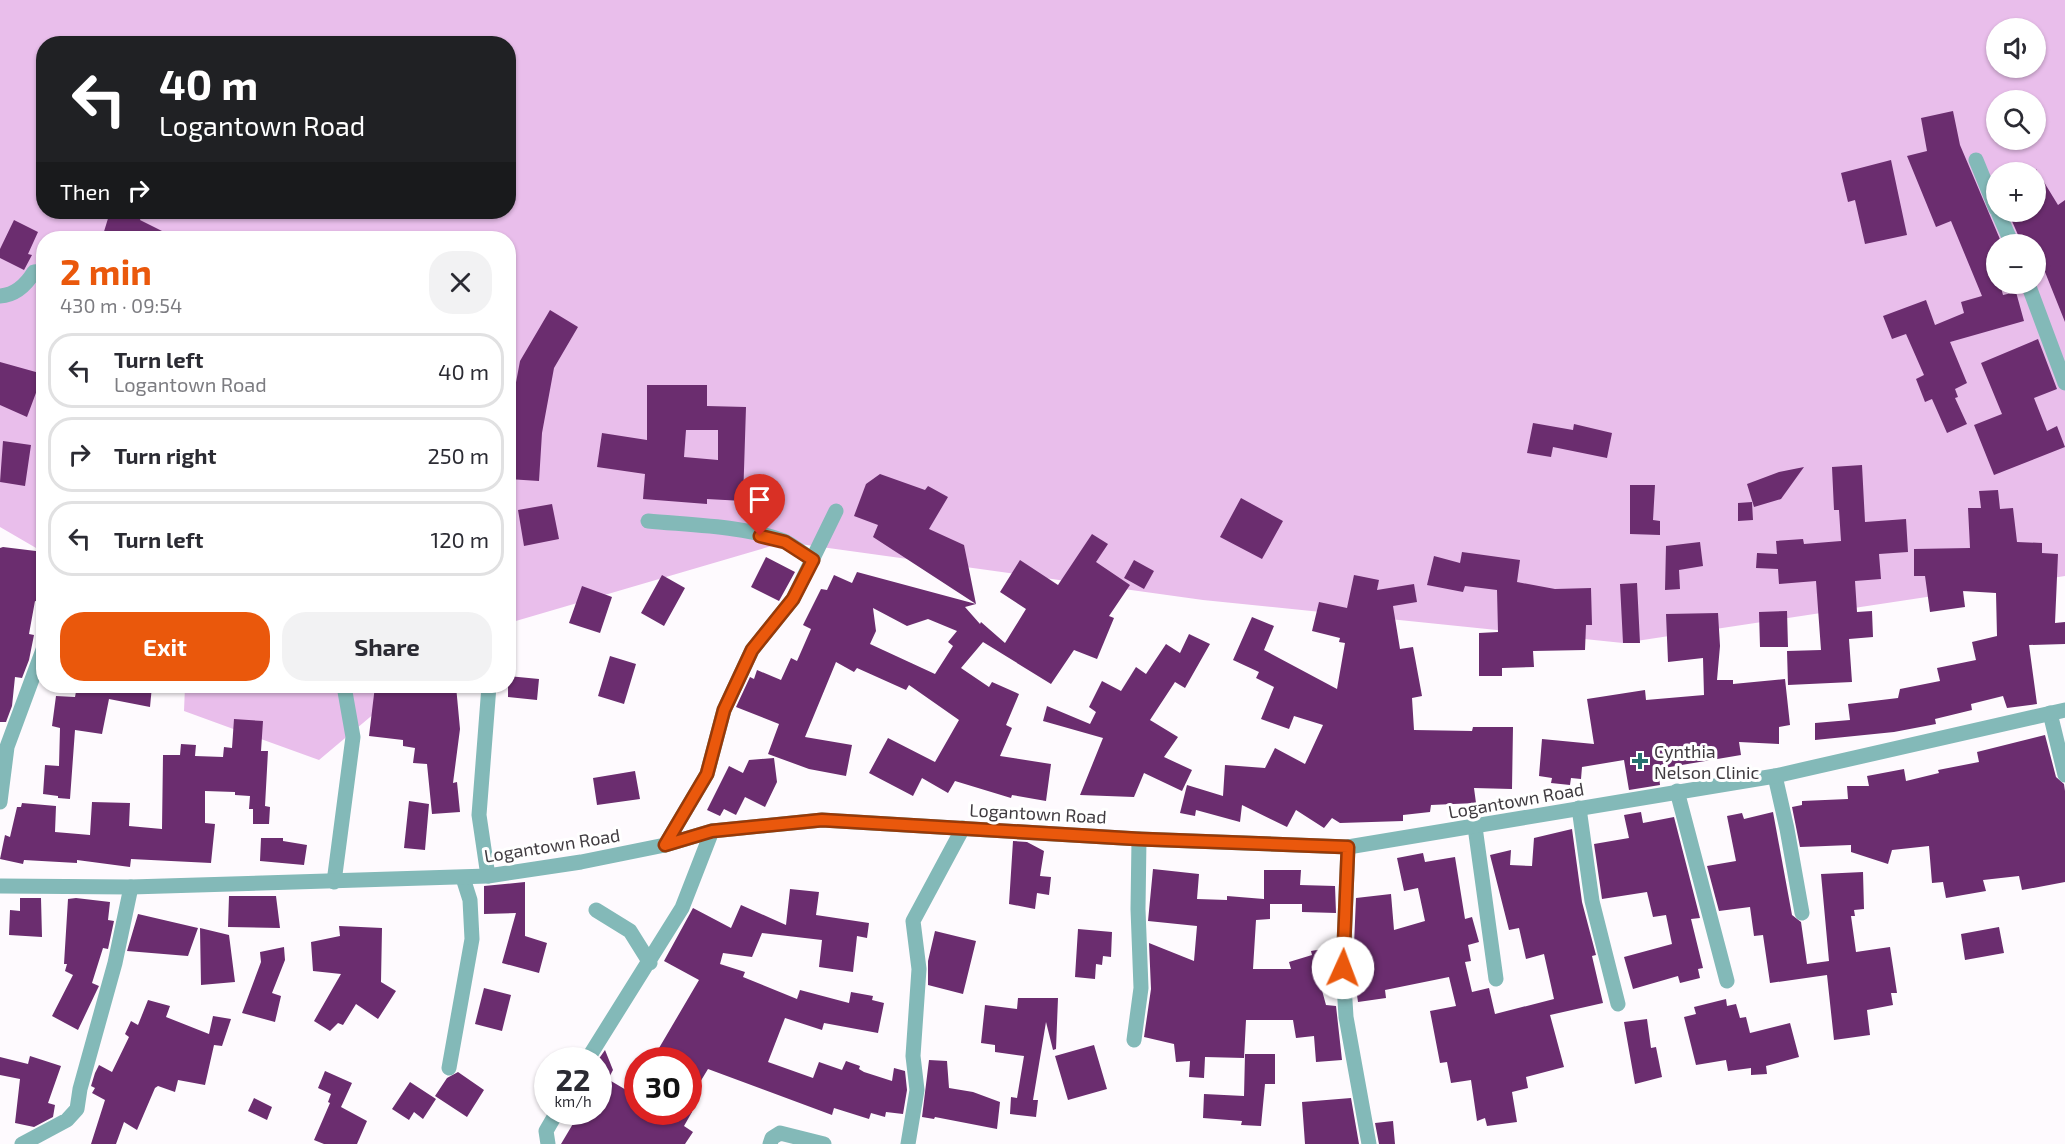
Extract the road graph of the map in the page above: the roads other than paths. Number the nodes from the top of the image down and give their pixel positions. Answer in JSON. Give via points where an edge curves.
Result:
{"nodes":[{"id":1,"x":1976,"y":160,"type":"dead end"},
{"id":2,"x":1986,"y":184,"type":"edge"},
{"id":3,"x":36,"y":273,"type":"edge"},
{"id":4,"x":2032,"y":294,"type":"edge"},
{"id":5,"x":0,"y":296,"type":"edge"},
{"id":6,"x":2065,"y":382,"type":"edge"},
{"id":7,"x":836,"y":511,"type":"dead end"},
{"id":8,"x":648,"y":521,"type":"dead end"},
{"id":9,"x":813,"y":560,"type":"junction"},
{"id":10,"x":36,"y":669,"type":"edge"},
{"id":11,"x":345,"y":693,"type":"edge"},
{"id":12,"x":489,"y":693,"type":"edge"},
{"id":13,"x":2057,"y":711,"type":"edge"},
{"id":14,"x":2065,"y":775,"type":"edge"},
{"id":15,"x":1775,"y":776,"type":"junction"},
{"id":16,"x":1677,"y":791,"type":"junction"},
{"id":17,"x":0,"y":802,"type":"edge"},
{"id":18,"x":1579,"y":808,"type":"junction"},
{"id":19,"x":1475,"y":827,"type":"junction"},
{"id":20,"x":963,"y":828,"type":"junction"},
{"id":21,"x":712,"y":831,"type":"junction"},
{"id":22,"x":1139,"y":839,"type":"junction"},
{"id":23,"x":665,"y":845,"type":"junction"},
{"id":24,"x":1348,"y":847,"type":"junction"},
{"id":25,"x":488,"y":876,"type":"junction"},
{"id":26,"x":463,"y":878,"type":"junction"},
{"id":27,"x":334,"y":882,"type":"junction"},
{"id":28,"x":0,"y":886,"type":"edge"},
{"id":29,"x":131,"y":886,"type":"junction"},
{"id":30,"x":596,"y":909,"type":"dead end"},
{"id":31,"x":1802,"y":914,"type":"dead end"},
{"id":32,"x":650,"y":963,"type":"junction"},
{"id":33,"x":1496,"y":979,"type":"dead end"},
{"id":34,"x":1727,"y":981,"type":"dead end"},
{"id":35,"x":1618,"y":1004,"type":"dead end"},
{"id":36,"x":1134,"y":1040,"type":"dead end"},
{"id":37,"x":595,"y":1047,"type":"edge"},
{"id":38,"x":448,"y":1068,"type":"dead end"},
{"id":39,"x":549,"y":1125,"type":"edge"},
{"id":40,"x":22,"y":1144,"type":"edge"},
{"id":41,"x":548,"y":1144,"type":"edge"},
{"id":42,"x":770,"y":1144,"type":"edge"},
{"id":43,"x":824,"y":1144,"type":"edge"},
{"id":44,"x":908,"y":1144,"type":"edge"},
{"id":45,"x":1369,"y":1144,"type":"edge"}],
"edges":[{"from":1,"to":2,"type":"street"},
{"from":3,"to":5,"type":"street","via":[[26,285]]},
{"from":4,"to":6,"type":"street"},
{"from":7,"to":9,"type":"street"},
{"from":8,"to":9,"type":"street","via":[[760,536],[785,542]]},
{"from":9,"to":23,"type":"street","via":[[793,599],[752,650],[724,710],[707,774]]},
{"from":10,"to":17,"type":"street","via":[[7,747]]},
{"from":11,"to":27,"type":"street","via":[[353,736]]},
{"from":12,"to":25,"type":"street","via":[[480,815]]},
{"from":13,"to":14,"type":"street"},
{"from":13,"to":15,"type":"street","name":"Logantown Road"},
{"from":15,"to":16,"type":"street","name":"Logantown Road"},
{"from":15,"to":31,"type":"street"},
{"from":16,"to":18,"type":"street","name":"Logantown Road"},
{"from":16,"to":34,"type":"street"},
{"from":18,"to":19,"type":"street","name":"Logantown Road"},
{"from":18,"to":35,"type":"street","via":[[1592,901]]},
{"from":19,"to":24,"type":"street","name":"Logantown Road"},
{"from":19,"to":33,"type":"street"},
{"from":20,"to":21,"type":"street","name":"Logantown Road","via":[[822,820]]},
{"from":20,"to":22,"type":"street","name":"Logantown Road"},
{"from":20,"to":44,"type":"street","via":[[913,921],[919,969],[913,1056],[917,1090]]},
{"from":21,"to":23,"type":"street","name":"Logantown Road"},
{"from":21,"to":32,"type":"street","via":[[682,908]]},
{"from":22,"to":24,"type":"street","name":"Logantown Road"},
{"from":22,"to":36,"type":"street","via":[[1141,987]]},
{"from":23,"to":25,"type":"street","name":"Logantown Road"},
{"from":24,"to":45,"type":"street","via":[[1345,1007]]},
{"from":25,"to":26,"type":"street","name":"Logantown Road"},
{"from":26,"to":27,"type":"street","name":"Logantown Road"},
{"from":26,"to":38,"type":"street","via":[[470,900],[472,939]]},
{"from":27,"to":29,"type":"street","name":"Logantown Road"},
{"from":28,"to":29,"type":"street","name":"Logantown Road"},
{"from":29,"to":40,"type":"street","via":[[77,1109],[67,1120]]},
{"from":30,"to":32,"type":"street","via":[[630,931]]},
{"from":32,"to":37,"type":"street"},
{"from":39,"to":41,"type":"street"},
{"from":42,"to":43,"type":"street","via":[[780,1133]]}]}
